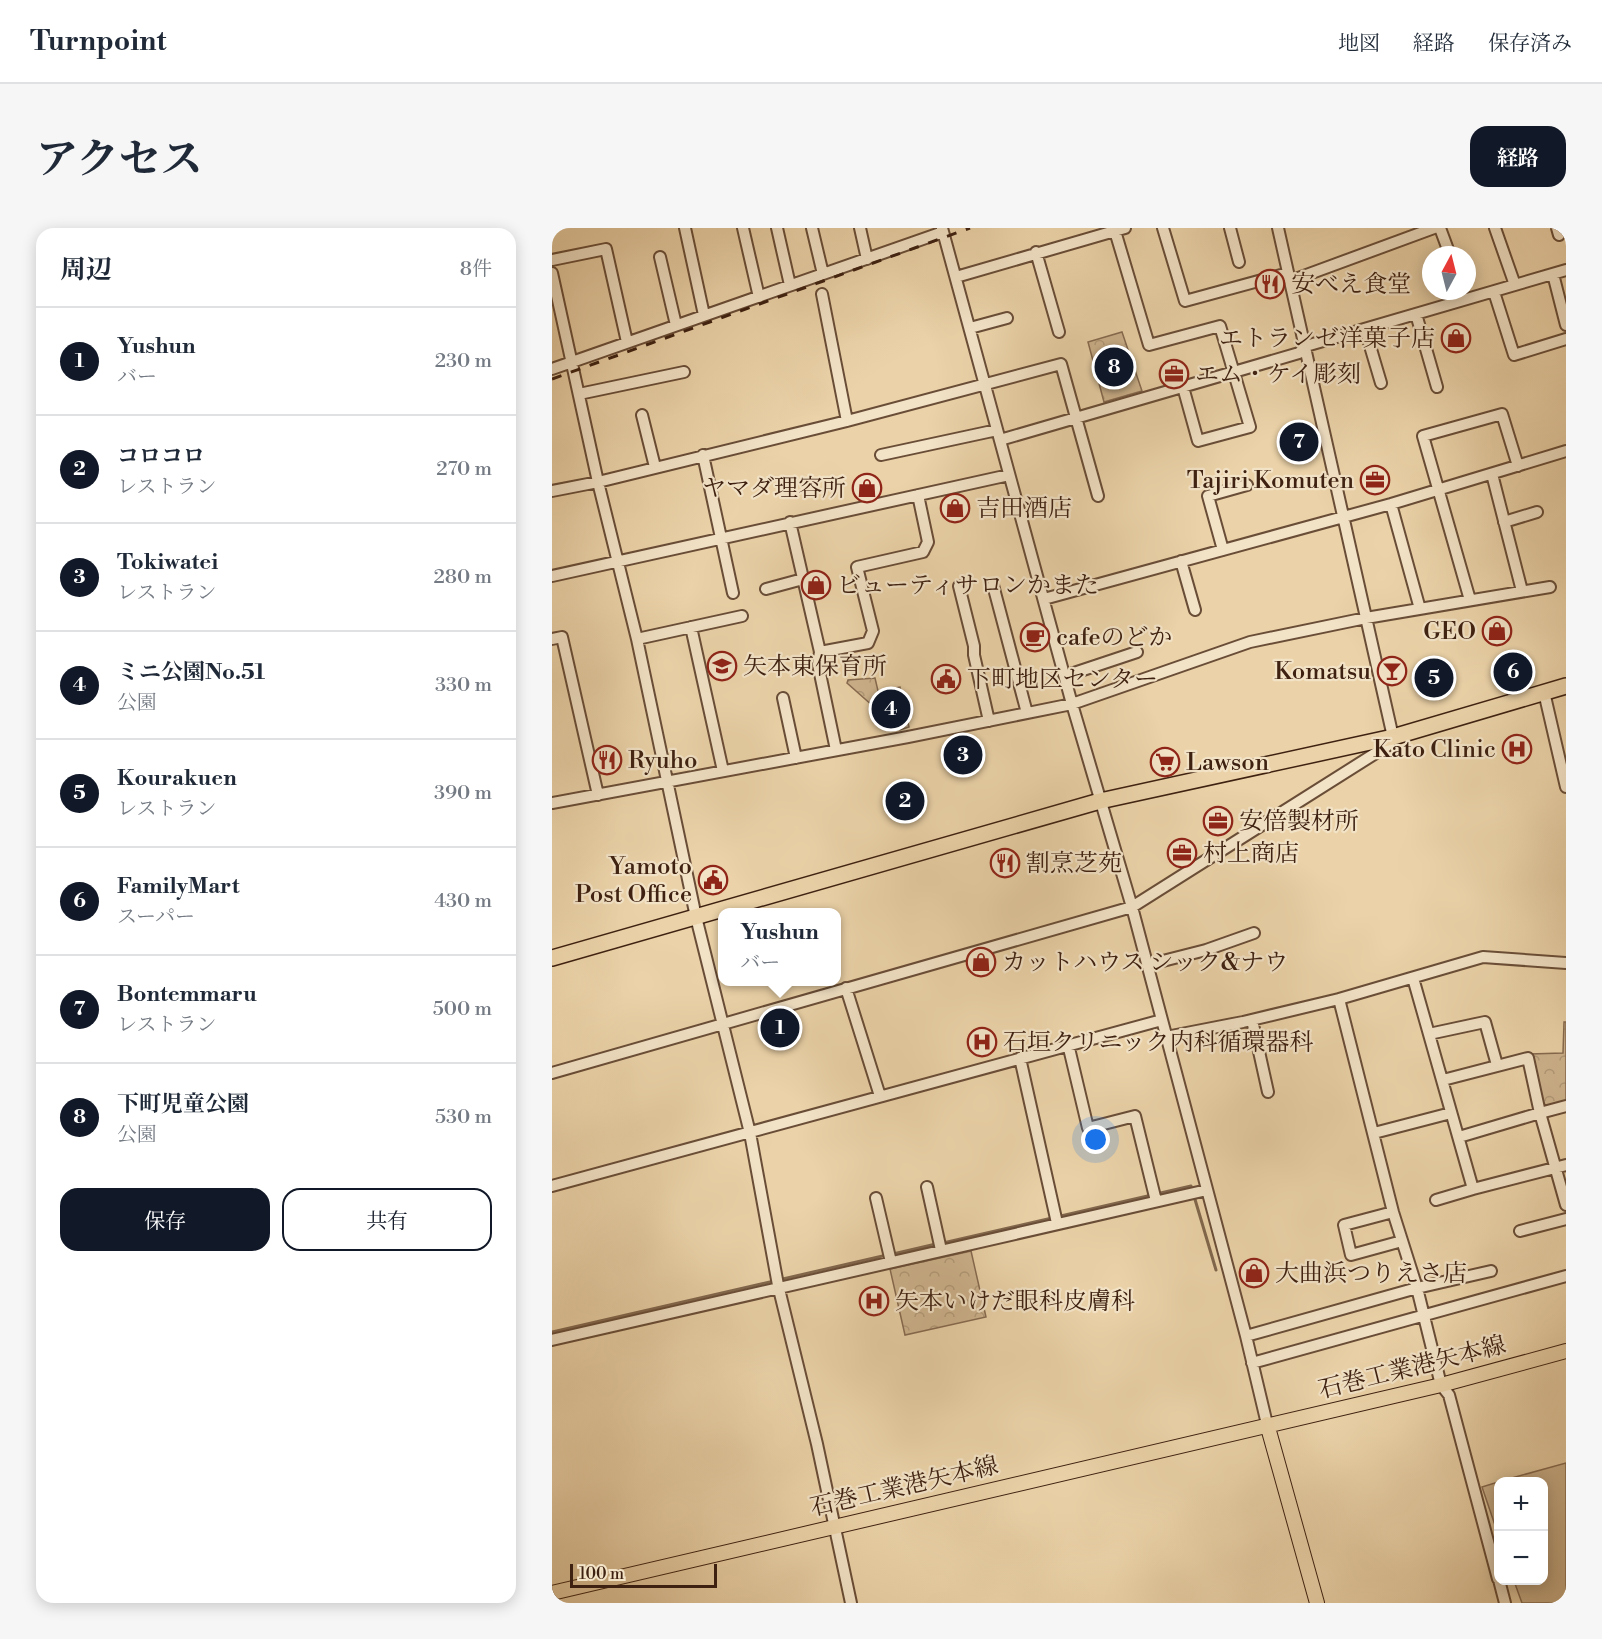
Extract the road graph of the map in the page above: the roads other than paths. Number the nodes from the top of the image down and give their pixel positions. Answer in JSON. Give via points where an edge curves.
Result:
{"nodes":[{"id":1,"x":685,"y":228,"type":"edge"},
{"id":2,"x":743,"y":228,"type":"edge"},
{"id":3,"x":777,"y":228,"type":"edge"},
{"id":4,"x":812,"y":228,"type":"edge"},
{"id":5,"x":860,"y":228,"type":"edge"},
{"id":6,"x":1163,"y":228,"type":"edge"},
{"id":7,"x":1230,"y":228,"type":"edge"},
{"id":8,"x":1278,"y":228,"type":"edge"},
{"id":9,"x":1434,"y":228,"type":"edge"},
{"id":10,"x":1440,"y":228,"type":"edge"},
{"id":11,"x":1495,"y":228,"type":"edge"},
{"id":12,"x":1120,"y":229,"type":"edge"},
{"id":13,"x":942,"y":230,"type":"edge"},
{"id":14,"x":1447,"y":246,"type":"edge"},
{"id":15,"x":1036,"y":252,"type":"junction"},
{"id":16,"x":660,"y":257,"type":"dead end"},
{"id":17,"x":867,"y":259,"type":"junction"},
{"id":18,"x":552,"y":260,"type":"edge"},
{"id":19,"x":1239,"y":262,"type":"dead end"},
{"id":20,"x":1566,"y":270,"type":"edge"},
{"id":21,"x":823,"y":274,"type":"junction"},
{"id":22,"x":1553,"y":274,"type":"junction"},
{"id":23,"x":956,"y":277,"type":"junction"},
{"id":24,"x":1289,"y":277,"type":"junction"},
{"id":25,"x":553,"y":280,"type":"edge"},
{"id":26,"x":790,"y":285,"type":"junction"},
{"id":27,"x":1515,"y":285,"type":"junction"},
{"id":28,"x":1494,"y":292,"type":"junction"},
{"id":29,"x":822,"y":294,"type":"dead end"},
{"id":30,"x":1476,"y":294,"type":"edge"},
{"id":31,"x":759,"y":297,"type":"junction"},
{"id":32,"x":1452,"y":300,"type":"edge"},
{"id":33,"x":1416,"y":314,"type":"junction"},
{"id":34,"x":704,"y":315,"type":"junction"},
{"id":35,"x":1006,"y":318,"type":"dead end"},
{"id":36,"x":1566,"y":324,"type":"edge"},
{"id":37,"x":676,"y":325,"type":"junction"},
{"id":38,"x":970,"y":328,"type":"junction"},
{"id":39,"x":1365,"y":328,"type":"junction"},
{"id":40,"x":1059,"y":332,"type":"dead end"},
{"id":41,"x":1566,"y":339,"type":"edge"},
{"id":42,"x":627,"y":342,"type":"junction"},
{"id":43,"x":1306,"y":346,"type":"junction"},
{"id":44,"x":572,"y":362,"type":"junction"},
{"id":45,"x":552,"y":369,"type":"edge"},
{"id":46,"x":684,"y":372,"type":"dead end"},
{"id":47,"x":1234,"y":373,"type":"junction"},
{"id":48,"x":1381,"y":383,"type":"dead end"},
{"id":49,"x":986,"y":386,"type":"junction"},
{"id":50,"x":1183,"y":387,"type":"junction"},
{"id":51,"x":1437,"y":387,"type":"dead end"},
{"id":52,"x":579,"y":394,"type":"junction"},
{"id":53,"x":642,"y":415,"type":"dead end"},
{"id":54,"x":1076,"y":417,"type":"junction"},
{"id":55,"x":847,"y":421,"type":"junction"},
{"id":56,"x":998,"y":435,"type":"junction"},
{"id":57,"x":1566,"y":451,"type":"edge"},
{"id":58,"x":703,"y":455,"type":"junction"},
{"id":59,"x":881,"y":455,"type":"dead end"},
{"id":60,"x":1518,"y":466,"type":"junction"},
{"id":61,"x":655,"y":467,"type":"junction"},
{"id":62,"x":1492,"y":474,"type":"junction"},
{"id":63,"x":1009,"y":475,"type":"junction"},
{"id":64,"x":598,"y":482,"type":"junction"},
{"id":65,"x":1247,"y":485,"type":"dead end"},
{"id":66,"x":1439,"y":489,"type":"junction"},
{"id":67,"x":552,"y":491,"type":"edge"},
{"id":68,"x":918,"y":495,"type":"junction"},
{"id":69,"x":1098,"y":496,"type":"dead end"},
{"id":70,"x":1391,"y":504,"type":"junction"},
{"id":71,"x":1537,"y":512,"type":"dead end"},
{"id":72,"x":1343,"y":516,"type":"junction"},
{"id":73,"x":789,"y":522,"type":"junction"},
{"id":74,"x":1504,"y":522,"type":"junction"},
{"id":75,"x":722,"y":538,"type":"junction"},
{"id":76,"x":1222,"y":550,"type":"junction"},
{"id":77,"x":1181,"y":561,"type":"junction"},
{"id":78,"x":616,"y":562,"type":"junction"},
{"id":79,"x":552,"y":576,"type":"edge"},
{"id":80,"x":803,"y":579,"type":"junction"},
{"id":81,"x":993,"y":585,"type":"dead end"},
{"id":82,"x":959,"y":586,"type":"dead end"},
{"id":83,"x":1550,"y":586,"type":"dead end"},
{"id":84,"x":766,"y":589,"type":"dead end"},
{"id":85,"x":1522,"y":591,"type":"junction"},
{"id":86,"x":733,"y":593,"type":"dead end"},
{"id":87,"x":1044,"y":599,"type":"junction"},
{"id":88,"x":1470,"y":600,"type":"junction"},
{"id":89,"x":1420,"y":609,"type":"junction"},
{"id":90,"x":1195,"y":610,"type":"dead end"},
{"id":91,"x":742,"y":616,"type":"dead end"},
{"id":92,"x":1366,"y":618,"type":"junction"},
{"id":93,"x":691,"y":627,"type":"junction"},
{"id":94,"x":552,"y":639,"type":"edge"},
{"id":95,"x":636,"y":639,"type":"junction"},
{"id":96,"x":820,"y":652,"type":"junction"},
{"id":97,"x":1137,"y":652,"type":"dead end"},
{"id":98,"x":1065,"y":676,"type":"junction"},
{"id":99,"x":1566,"y":686,"type":"edge"},
{"id":100,"x":1544,"y":692,"type":"junction"},
{"id":101,"x":783,"y":698,"type":"dead end"},
{"id":102,"x":1072,"y":704,"type":"junction"},
{"id":103,"x":1027,"y":713,"type":"junction"},
{"id":104,"x":989,"y":721,"type":"junction"},
{"id":105,"x":1393,"y":737,"type":"junction"},
{"id":106,"x":836,"y":750,"type":"junction"},
{"id":107,"x":796,"y":758,"type":"junction"},
{"id":108,"x":723,"y":771,"type":"junction"},
{"id":109,"x":668,"y":781,"type":"junction"},
{"id":110,"x":1566,"y":787,"type":"edge"},
{"id":111,"x":598,"y":795,"type":"junction"},
{"id":112,"x":1100,"y":801,"type":"junction"},
{"id":113,"x":552,"y":802,"type":"edge"},
{"id":114,"x":1132,"y":907,"type":"junction"},
{"id":115,"x":727,"y":908,"type":"edge"},
{"id":116,"x":718,"y":911,"type":"edge"},
{"id":117,"x":696,"y":917,"type":"junction"},
{"id":118,"x":1254,"y":933,"type":"dead end"},
{"id":119,"x":552,"y":958,"type":"edge"},
{"id":120,"x":1566,"y":963,"type":"edge"},
{"id":121,"x":1147,"y":965,"type":"junction"},
{"id":122,"x":1413,"y":978,"type":"junction"},
{"id":123,"x":846,"y":988,"type":"junction"},
{"id":124,"x":1339,"y":999,"type":"junction"},
{"id":125,"x":1162,"y":1020,"type":"junction"},
{"id":126,"x":1252,"y":1020,"type":"junction"},
{"id":127,"x":723,"y":1024,"type":"junction"},
{"id":128,"x":1429,"y":1034,"type":"junction"},
{"id":129,"x":1166,"y":1037,"type":"junction"},
{"id":130,"x":1068,"y":1044,"type":"junction"},
{"id":131,"x":1020,"y":1058,"type":"junction"},
{"id":132,"x":1497,"y":1065,"type":"junction"},
{"id":133,"x":552,"y":1073,"type":"edge"},
{"id":134,"x":1443,"y":1080,"type":"junction"},
{"id":135,"x":1268,"y":1092,"type":"dead end"},
{"id":136,"x":880,"y":1096,"type":"junction"},
{"id":137,"x":1566,"y":1106,"type":"edge"},
{"id":138,"x":1451,"y":1113,"type":"junction"},
{"id":139,"x":1540,"y":1113,"type":"junction"},
{"id":140,"x":750,"y":1133,"type":"junction"},
{"id":141,"x":1374,"y":1133,"type":"junction"},
{"id":142,"x":1459,"y":1137,"type":"junction"},
{"id":143,"x":1561,"y":1166,"type":"edge"},
{"id":144,"x":552,"y":1186,"type":"edge"},
{"id":145,"x":927,"y":1187,"type":"dead end"},
{"id":146,"x":1473,"y":1189,"type":"junction"},
{"id":147,"x":1198,"y":1192,"type":"junction"},
{"id":148,"x":1155,"y":1197,"type":"junction"},
{"id":149,"x":876,"y":1198,"type":"dead end"},
{"id":150,"x":1436,"y":1200,"type":"dead end"},
{"id":151,"x":1566,"y":1205,"type":"edge"},
{"id":152,"x":1393,"y":1212,"type":"junction"},
{"id":153,"x":1056,"y":1219,"type":"junction"},
{"id":154,"x":1566,"y":1219,"type":"edge"},
{"id":155,"x":1520,"y":1231,"type":"dead end"},
{"id":156,"x":1402,"y":1241,"type":"junction"},
{"id":157,"x":940,"y":1246,"type":"junction"},
{"id":158,"x":890,"y":1257,"type":"junction"},
{"id":159,"x":1491,"y":1271,"type":"dead end"},
{"id":160,"x":1566,"y":1276,"type":"edge"},
{"id":161,"x":778,"y":1283,"type":"junction"},
{"id":162,"x":1417,"y":1288,"type":"junction"},
{"id":163,"x":1423,"y":1317,"type":"junction"},
{"id":164,"x":1246,"y":1336,"type":"junction"},
{"id":165,"x":552,"y":1340,"type":"edge"},
{"id":166,"x":1566,"y":1352,"type":"edge"},
{"id":167,"x":1252,"y":1363,"type":"junction"},
{"id":168,"x":1441,"y":1385,"type":"junction"},
{"id":169,"x":1267,"y":1424,"type":"junction"},
{"id":170,"x":835,"y":1526,"type":"junction"},
{"id":171,"x":1494,"y":1562,"type":"edge"},
{"id":172,"x":1500,"y":1585,"type":"edge"},
{"id":173,"x":552,"y":1593,"type":"edge"},
{"id":174,"x":851,"y":1603,"type":"edge"},
{"id":175,"x":1317,"y":1603,"type":"edge"},
{"id":176,"x":1505,"y":1603,"type":"edge"}],
"edges":[{"from":1,"to":34,"type":"street"},
{"from":2,"to":31,"type":"street"},
{"from":3,"to":26,"type":"street"},
{"from":4,"to":21,"type":"street"},
{"from":5,"to":17,"type":"street"},
{"from":6,"to":24,"type":"street","via":[[1185,301]]},
{"from":7,"to":19,"type":"street"},
{"from":8,"to":24,"type":"street"},
{"from":9,"to":24,"type":"street"},
{"from":10,"to":14,"type":"street"},
{"from":11,"to":27,"type":"street"},
{"from":12,"to":15,"type":"street"},
{"from":12,"to":47,"type":"street","via":[[1149,345],[1220,326]]},
{"from":13,"to":17,"type":"street"},
{"from":13,"to":23,"type":"street"},
{"from":15,"to":23,"type":"street"},
{"from":15,"to":40,"type":"street"},
{"from":16,"to":37,"type":"street"},
{"from":17,"to":21,"type":"street"},
{"from":18,"to":42,"type":"street","via":[[606,249]]},
{"from":20,"to":22,"type":"street"},
{"from":21,"to":26,"type":"street"},
{"from":22,"to":27,"type":"street"},
{"from":22,"to":36,"type":"street"},
{"from":23,"to":38,"type":"street"},
{"from":24,"to":43,"type":"street"},
{"from":25,"to":44,"type":"street"},
{"from":26,"to":31,"type":"street"},
{"from":27,"to":28,"type":"street"},
{"from":28,"to":30,"type":"street"},
{"from":28,"to":41,"type":"street","via":[[1514,355]]},
{"from":29,"to":55,"type":"street"},
{"from":31,"to":34,"type":"street"},
{"from":32,"to":33,"type":"street"},
{"from":33,"to":39,"type":"street"},
{"from":33,"to":51,"type":"street"},
{"from":34,"to":37,"type":"street"},
{"from":35,"to":38,"type":"street"},
{"from":37,"to":42,"type":"street"},
{"from":38,"to":49,"type":"street"},
{"from":39,"to":43,"type":"street"},
{"from":39,"to":48,"type":"street"},
{"from":42,"to":44,"type":"street"},
{"from":43,"to":47,"type":"street","via":[[1299,353]]},
{"from":43,"to":72,"type":"street"},
{"from":44,"to":45,"type":"street"},
{"from":44,"to":52,"type":"street"},
{"from":46,"to":52,"type":"street"},
{"from":47,"to":50,"type":"street"},
{"from":47,"to":50,"type":"street","via":[[1250,427],[1198,441]]},
{"from":49,"to":54,"type":"street","via":[[1061,364]]},
{"from":49,"to":55,"type":"street"},
{"from":49,"to":56,"type":"street"},
{"from":50,"to":54,"type":"street"},
{"from":52,"to":64,"type":"street"},
{"from":53,"to":61,"type":"street"},
{"from":54,"to":56,"type":"street"},
{"from":54,"to":69,"type":"street"},
{"from":55,"to":58,"type":"street"},
{"from":56,"to":59,"type":"street"},
{"from":56,"to":63,"type":"street"},
{"from":57,"to":60,"type":"street"},
{"from":58,"to":61,"type":"street"},
{"from":58,"to":75,"type":"street"},
{"from":60,"to":62,"type":"street"},
{"from":60,"to":66,"type":"street","via":[[1502,414],[1423,436]]},
{"from":61,"to":64,"type":"street"},
{"from":62,"to":66,"type":"street"},
{"from":62,"to":74,"type":"street"},
{"from":63,"to":68,"type":"street"},
{"from":63,"to":87,"type":"street"},
{"from":64,"to":67,"type":"street"},
{"from":64,"to":78,"type":"street"},
{"from":65,"to":76,"type":"street","via":[[1208,496]]},
{"from":66,"to":70,"type":"street"},
{"from":66,"to":88,"type":"street"},
{"from":68,"to":73,"type":"street"},
{"from":68,"to":96,"type":"street","via":[[928,542],[923,552],[857,567],[873,631],[868,643]]},
{"from":70,"to":72,"type":"street"},
{"from":70,"to":89,"type":"street"},
{"from":71,"to":74,"type":"street"},
{"from":72,"to":76,"type":"street"},
{"from":72,"to":92,"type":"street"},
{"from":73,"to":75,"type":"street"},
{"from":73,"to":80,"type":"street"},
{"from":74,"to":85,"type":"street"},
{"from":75,"to":78,"type":"street"},
{"from":75,"to":86,"type":"street"},
{"from":76,"to":77,"type":"street"},
{"from":77,"to":87,"type":"street"},
{"from":77,"to":90,"type":"street"},
{"from":78,"to":79,"type":"street"},
{"from":78,"to":95,"type":"street"},
{"from":80,"to":84,"type":"street"},
{"from":80,"to":96,"type":"street"},
{"from":81,"to":103,"type":"street"},
{"from":82,"to":104,"type":"street"},
{"from":83,"to":85,"type":"street"},
{"from":85,"to":88,"type":"street"},
{"from":87,"to":98,"type":"street"},
{"from":88,"to":89,"type":"street"},
{"from":89,"to":92,"type":"street"},
{"from":91,"to":93,"type":"street"},
{"from":92,"to":102,"type":"street","via":[[1250,642]]},
{"from":92,"to":105,"type":"street"},
{"from":93,"to":95,"type":"street"},
{"from":93,"to":108,"type":"street"},
{"from":94,"to":111,"type":"street","via":[[562,637]]},
{"from":95,"to":109,"type":"street"},
{"from":96,"to":106,"type":"street","via":[[818,664]]},
{"from":97,"to":98,"type":"street"},
{"from":98,"to":102,"type":"street"},
{"from":99,"to":100,"type":"highway"},
{"from":100,"to":105,"type":"highway"},
{"from":100,"to":110,"type":"street"},
{"from":101,"to":107,"type":"street"},
{"from":102,"to":103,"type":"street"},
{"from":102,"to":112,"type":"street"},
{"from":103,"to":104,"type":"street"},
{"from":104,"to":106,"type":"street"},
{"from":105,"to":112,"type":"highway"},
{"from":105,"to":114,"type":"street","via":[[1387,746]]},
{"from":106,"to":107,"type":"street"},
{"from":107,"to":108,"type":"street"},
{"from":108,"to":109,"type":"street"},
{"from":109,"to":111,"type":"street"},
{"from":109,"to":117,"type":"street"},
{"from":111,"to":113,"type":"street"},
{"from":112,"to":114,"type":"street"},
{"from":112,"to":115,"type":"highway"},
{"from":114,"to":121,"type":"street"},
{"from":114,"to":123,"type":"street"},
{"from":116,"to":117,"type":"highway"},
{"from":117,"to":119,"type":"highway"},
{"from":117,"to":127,"type":"street"},
{"from":118,"to":121,"type":"street"},
{"from":120,"to":122,"type":"street","via":[[1483,957]]},
{"from":121,"to":125,"type":"street"},
{"from":122,"to":124,"type":"street"},
{"from":122,"to":128,"type":"street"},
{"from":123,"to":127,"type":"street"},
{"from":123,"to":136,"type":"street"},
{"from":124,"to":126,"type":"street"},
{"from":124,"to":141,"type":"street"},
{"from":125,"to":129,"type":"street"},
{"from":125,"to":130,"type":"street"},
{"from":126,"to":129,"type":"street"},
{"from":126,"to":135,"type":"street"},
{"from":127,"to":133,"type":"street"},
{"from":127,"to":140,"type":"street"},
{"from":128,"to":132,"type":"street","via":[[1485,1022]]},
{"from":128,"to":134,"type":"street"},
{"from":129,"to":147,"type":"street"},
{"from":130,"to":131,"type":"street"},
{"from":130,"to":148,"type":"street","via":[[1089,1128],[1135,1116]]},
{"from":131,"to":136,"type":"street"},
{"from":131,"to":153,"type":"street"},
{"from":132,"to":134,"type":"street"},
{"from":132,"to":139,"type":"street","via":[[1527,1058]]},
{"from":134,"to":138,"type":"street"},
{"from":136,"to":140,"type":"street"},
{"from":137,"to":139,"type":"street"},
{"from":138,"to":141,"type":"street"},
{"from":138,"to":142,"type":"street"},
{"from":139,"to":142,"type":"street"},
{"from":139,"to":143,"type":"street"},
{"from":140,"to":144,"type":"street"},
{"from":140,"to":161,"type":"street"},
{"from":141,"to":152,"type":"street"},
{"from":142,"to":146,"type":"street"},
{"from":143,"to":146,"type":"street"},
{"from":143,"to":151,"type":"street"},
{"from":145,"to":157,"type":"street"},
{"from":146,"to":150,"type":"street"},
{"from":147,"to":148,"type":"street"},
{"from":147,"to":164,"type":"street"},
{"from":148,"to":153,"type":"street"},
{"from":149,"to":158,"type":"street"},
{"from":152,"to":156,"type":"street"},
{"from":152,"to":156,"type":"street","via":[[1344,1225],[1351,1256]]},
{"from":153,"to":157,"type":"street"},
{"from":154,"to":155,"type":"street"},
{"from":156,"to":162,"type":"street"},
{"from":157,"to":158,"type":"street"},
{"from":158,"to":161,"type":"street"},
{"from":159,"to":162,"type":"street"},
{"from":160,"to":163,"type":"street"},
{"from":161,"to":165,"type":"street"},
{"from":161,"to":170,"type":"street"},
{"from":162,"to":163,"type":"street"},
{"from":162,"to":164,"type":"street"},
{"from":163,"to":167,"type":"street"},
{"from":163,"to":168,"type":"street"},
{"from":164,"to":167,"type":"street"},
{"from":166,"to":168,"type":"main road","name":"石巻工業港矢本線"},
{"from":167,"to":169,"type":"street"},
{"from":168,"to":169,"type":"main road","name":"石巻工業港矢本線"},
{"from":168,"to":171,"type":"street","via":[[1449,1395]]},
{"from":169,"to":170,"type":"main road","name":"石巻工業港矢本線"},
{"from":169,"to":175,"type":"main road"},
{"from":170,"to":173,"type":"main road","name":"石巻工業港矢本線"},
{"from":170,"to":174,"type":"street"},
{"from":172,"to":176,"type":"street"}]}
